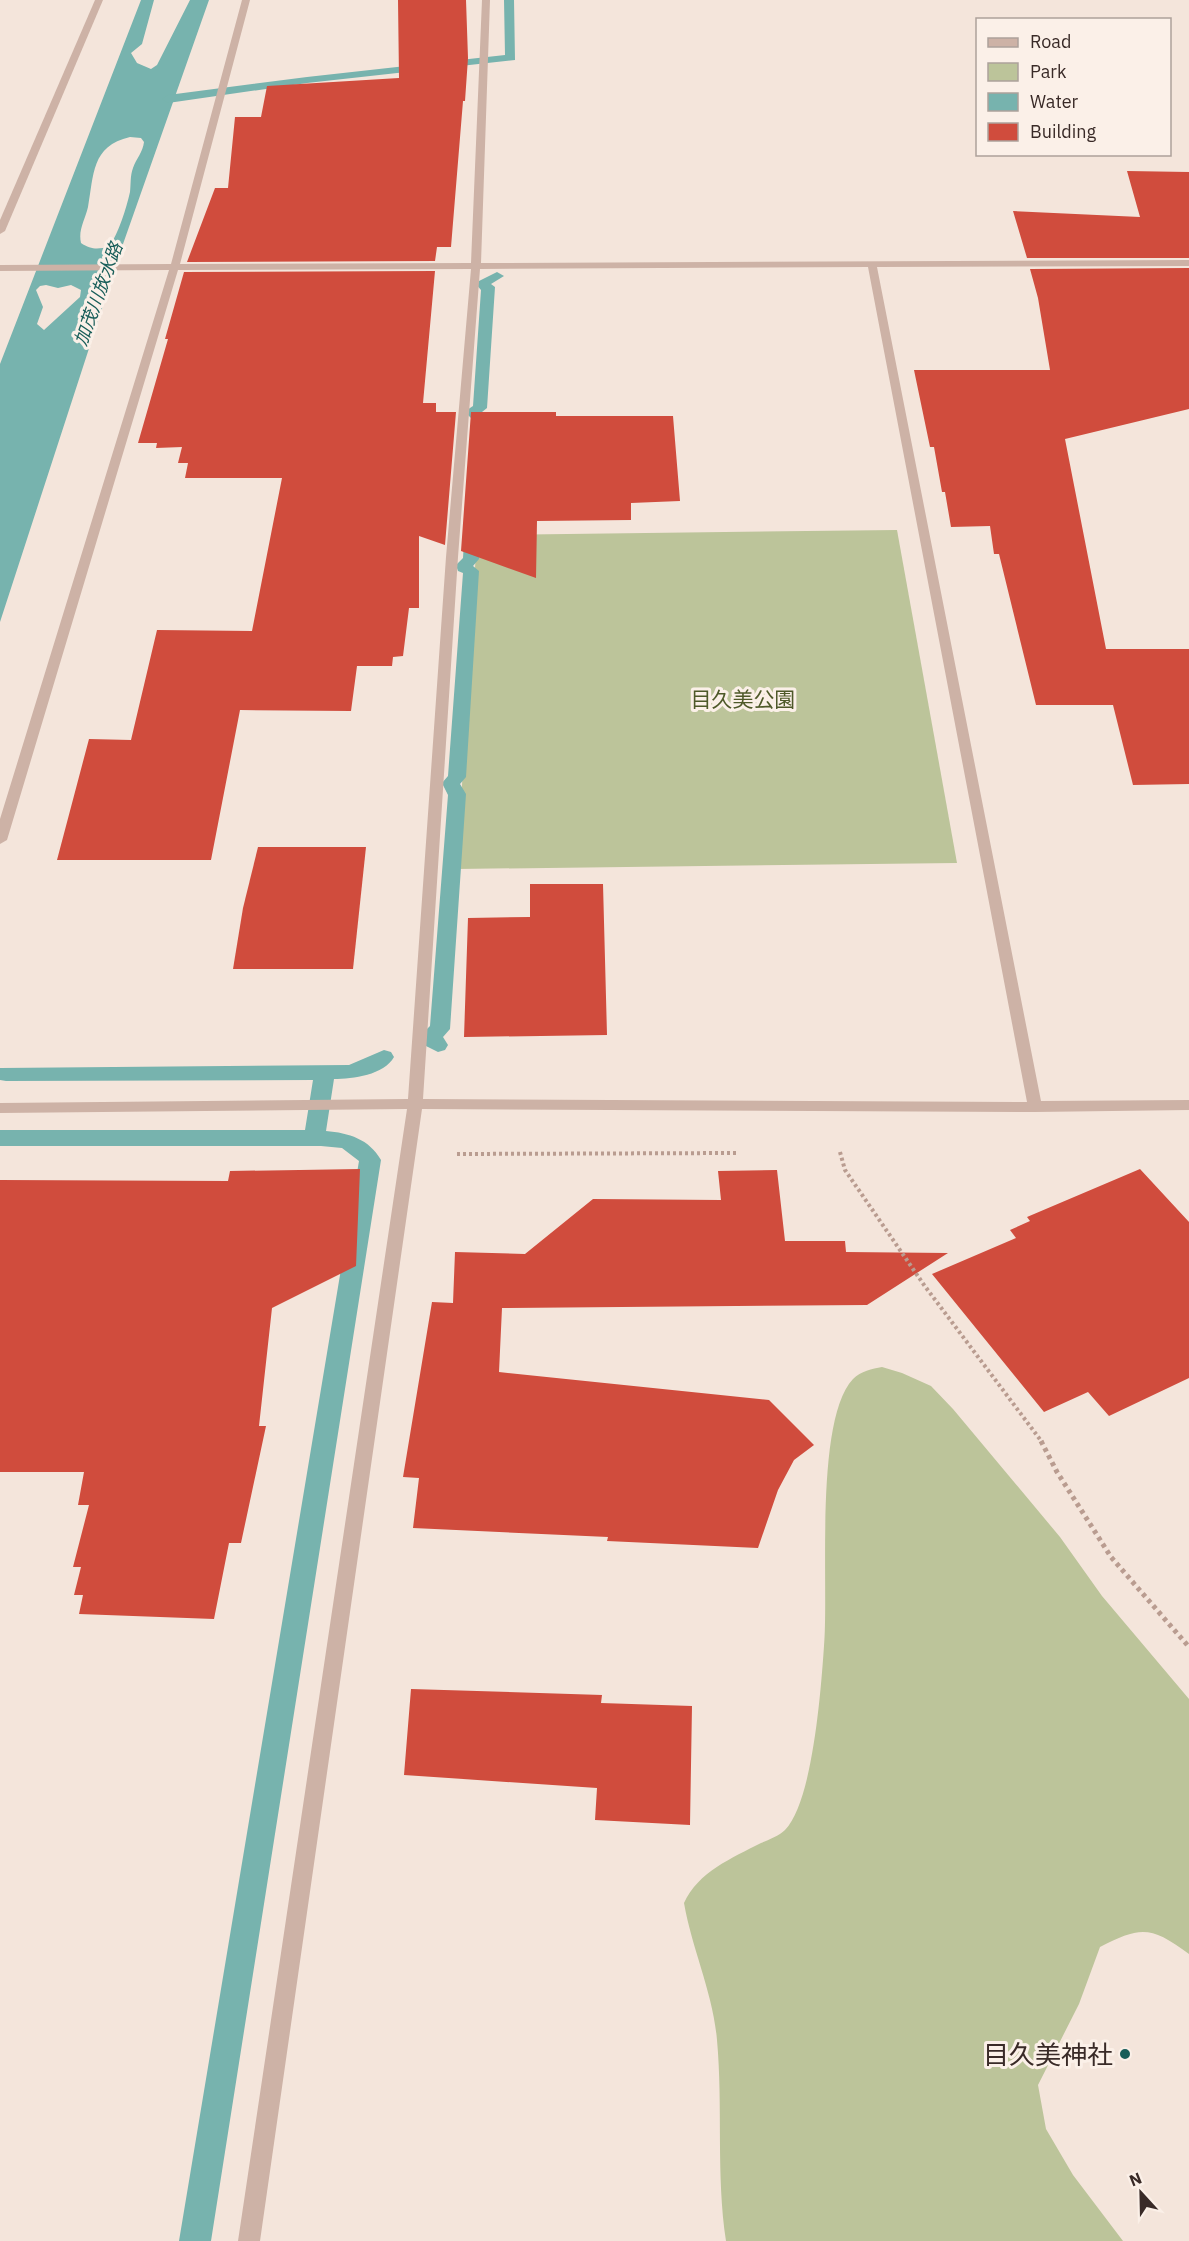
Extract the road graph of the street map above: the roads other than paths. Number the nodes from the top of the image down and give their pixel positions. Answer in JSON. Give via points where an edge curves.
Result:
{"nodes":[{"id":1,"x":99,"y":0,"type":"edge"},
{"id":2,"x":246,"y":0,"type":"edge"},
{"id":3,"x":486,"y":0,"type":"edge"},
{"id":4,"x":0,"y":231,"type":"edge"},
{"id":5,"x":1189,"y":263,"type":"edge"},
{"id":6,"x":175,"y":266,"type":"junction"},
{"id":7,"x":476,"y":266,"type":"junction"},
{"id":8,"x":872,"y":266,"type":"junction"},
{"id":9,"x":0,"y":268,"type":"edge"},
{"id":10,"x":0,"y":840,"type":"edge"},
{"id":11,"x":415,"y":1104,"type":"junction"},
{"id":12,"x":1189,"y":1105,"type":"edge"},
{"id":13,"x":1035,"y":1107,"type":"junction"},
{"id":14,"x":0,"y":1108,"type":"edge"},
{"id":15,"x":249,"y":2241,"type":"edge"}],
"edges":[{"from":1,"to":4,"type":"street"},
{"from":2,"to":6,"type":"street"},
{"from":3,"to":7,"type":"street"},
{"from":5,"to":8,"type":"street"},
{"from":6,"to":7,"type":"street"},
{"from":6,"to":9,"type":"street"},
{"from":6,"to":10,"type":"street"},
{"from":7,"to":8,"type":"street"},
{"from":7,"to":11,"type":"street"},
{"from":8,"to":13,"type":"street"},
{"from":11,"to":13,"type":"street"},
{"from":11,"to":14,"type":"street"},
{"from":11,"to":15,"type":"street"},
{"from":12,"to":13,"type":"street"}]}
